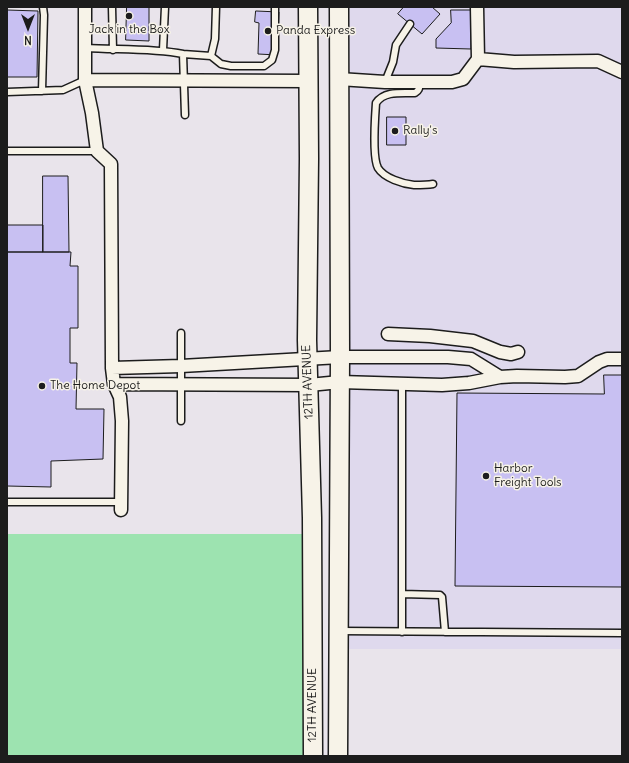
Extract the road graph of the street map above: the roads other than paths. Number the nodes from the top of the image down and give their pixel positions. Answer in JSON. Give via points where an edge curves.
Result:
{"nodes":[{"id":1,"x":43,"y":7,"type":"edge"},
{"id":2,"x":85,"y":7,"type":"edge"},
{"id":3,"x":112,"y":7,"type":"edge"},
{"id":4,"x":165,"y":7,"type":"edge"},
{"id":5,"x":216,"y":7,"type":"edge"},
{"id":6,"x":276,"y":7,"type":"edge"},
{"id":7,"x":308,"y":7,"type":"edge"},
{"id":8,"x":338,"y":7,"type":"edge"},
{"id":9,"x":477,"y":7,"type":"edge"},
{"id":10,"x":410,"y":24,"type":"dead end"},
{"id":11,"x":85,"y":48,"type":"junction"},
{"id":12,"x":113,"y":50,"type":"junction"},
{"id":13,"x":163,"y":50,"type":"junction"},
{"id":14,"x":183,"y":54,"type":"junction"},
{"id":15,"x":211,"y":56,"type":"junction"},
{"id":16,"x":478,"y":59,"type":"junction"},
{"id":17,"x":622,"y":72,"type":"edge"},
{"id":18,"x":338,"y":79,"type":"junction"},
{"id":19,"x":85,"y":80,"type":"junction"},
{"id":20,"x":184,"y":81,"type":"junction"},
{"id":21,"x":308,"y":81,"type":"junction"},
{"id":22,"x":385,"y":82,"type":"junction"},
{"id":23,"x":420,"y":82,"type":"junction"},
{"id":24,"x":42,"y":91,"type":"junction"},
{"id":25,"x":7,"y":92,"type":"edge"},
{"id":26,"x":185,"y":115,"type":"dead end"},
{"id":27,"x":97,"y":150,"type":"junction"},
{"id":28,"x":7,"y":151,"type":"edge"},
{"id":29,"x":433,"y":184,"type":"dead end"},
{"id":30,"x":181,"y":333,"type":"dead end"},
{"id":31,"x":388,"y":334,"type":"dead end"},
{"id":32,"x":518,"y":352,"type":"dead end"},
{"id":33,"x":340,"y":357,"type":"junction"},
{"id":34,"x":307,"y":359,"type":"junction"},
{"id":35,"x":622,"y":359,"type":"edge"},
{"id":36,"x":181,"y":366,"type":"junction"},
{"id":37,"x":112,"y":368,"type":"junction"},
{"id":38,"x":500,"y":377,"type":"junction"},
{"id":39,"x":340,"y":382,"type":"junction"},
{"id":40,"x":114,"y":384,"type":"junction"},
{"id":41,"x":181,"y":384,"type":"junction"},
{"id":42,"x":309,"y":385,"type":"junction"},
{"id":43,"x":402,"y":385,"type":"junction"},
{"id":44,"x":181,"y":421,"type":"dead end"},
{"id":45,"x":7,"y":502,"type":"edge"},
{"id":46,"x":121,"y":506,"type":"joint"},
{"id":47,"x":312,"y":518,"type":"junction"},
{"id":48,"x":402,"y":594,"type":"junction"},
{"id":49,"x":338,"y":631,"type":"junction"},
{"id":50,"x":402,"y":632,"type":"junction"},
{"id":51,"x":444,"y":632,"type":"junction"},
{"id":52,"x":622,"y":633,"type":"edge"},
{"id":53,"x":313,"y":756,"type":"edge"},
{"id":54,"x":338,"y":756,"type":"edge"}],
"edges":[{"from":1,"to":24,"type":"lane"},
{"from":2,"to":11,"type":"street"},
{"from":3,"to":12,"type":"lane"},
{"from":4,"to":13,"type":"lane"},
{"from":5,"to":15,"type":"lane","via":[[215,40]]},
{"from":6,"to":15,"type":"lane","via":[[275,50],[272,60],[264,66],[231,66],[221,64]]},
{"from":7,"to":21,"type":"main road","name":"12TH AVENUE"},
{"from":8,"to":18,"type":"main road"},
{"from":9,"to":16,"type":"street"},
{"from":10,"to":22,"type":"lane","via":[[396,46]]},
{"from":11,"to":12,"type":"lane"},
{"from":11,"to":19,"type":"street"},
{"from":12,"to":13,"type":"lane"},
{"from":13,"to":14,"type":"lane"},
{"from":14,"to":15,"type":"lane"},
{"from":14,"to":20,"type":"lane"},
{"from":16,"to":17,"type":"street","via":[[514,62],[598,61]]},
{"from":16,"to":23,"type":"street","via":[[463,79],[452,82]]},
{"from":18,"to":22,"type":"street"},
{"from":18,"to":33,"type":"main road"},
{"from":19,"to":20,"type":"street"},
{"from":19,"to":24,"type":"lane","via":[[63,90]]},
{"from":19,"to":27,"type":"street"},
{"from":20,"to":21,"type":"street"},
{"from":20,"to":26,"type":"lane"},
{"from":21,"to":34,"type":"main road","name":"12TH AVENUE"},
{"from":22,"to":23,"type":"street"},
{"from":23,"to":29,"type":"lane","via":[[417,92],[386,95],[380,97],[376,103],[375,157],[378,168],[400,182],[414,185]]},
{"from":24,"to":25,"type":"lane"},
{"from":27,"to":28,"type":"lane"},
{"from":27,"to":37,"type":"street","via":[[111,164]]},
{"from":30,"to":36,"type":"lane"},
{"from":31,"to":32,"type":"street","via":[[473,341],[500,352]]},
{"from":33,"to":34,"type":"street"},
{"from":33,"to":38,"type":"street","via":[[471,359]]},
{"from":33,"to":39,"type":"main road"},
{"from":34,"to":36,"type":"street"},
{"from":34,"to":42,"type":"main road","name":"12TH AVENUE"},
{"from":35,"to":38,"type":"street","via":[[599,362],[578,376]]},
{"from":36,"to":37,"type":"street"},
{"from":36,"to":41,"type":"lane"},
{"from":37,"to":40,"type":"street"},
{"from":38,"to":43,"type":"street","via":[[469,383]]},
{"from":39,"to":42,"type":"street"},
{"from":39,"to":43,"type":"street"},
{"from":39,"to":49,"type":"main road"},
{"from":40,"to":41,"type":"street"},
{"from":40,"to":46,"type":"street","via":[[120,397],[122,421]]},
{"from":41,"to":42,"type":"street"},
{"from":41,"to":44,"type":"lane"},
{"from":42,"to":47,"type":"main road","name":"12TH AVENUE"},
{"from":43,"to":48,"type":"lane"},
{"from":45,"to":46,"type":"lane"},
{"from":47,"to":49,"type":"main road","via":[[323,530],[325,600],[330,618]]},
{"from":47,"to":53,"type":"main road","name":"12TH AVENUE"},
{"from":48,"to":50,"type":"lane"},
{"from":48,"to":51,"type":"lane","via":[[440,595]]},
{"from":49,"to":50,"type":"lane"},
{"from":49,"to":54,"type":"main road"},
{"from":50,"to":51,"type":"lane"},
{"from":51,"to":52,"type":"lane"}]}
